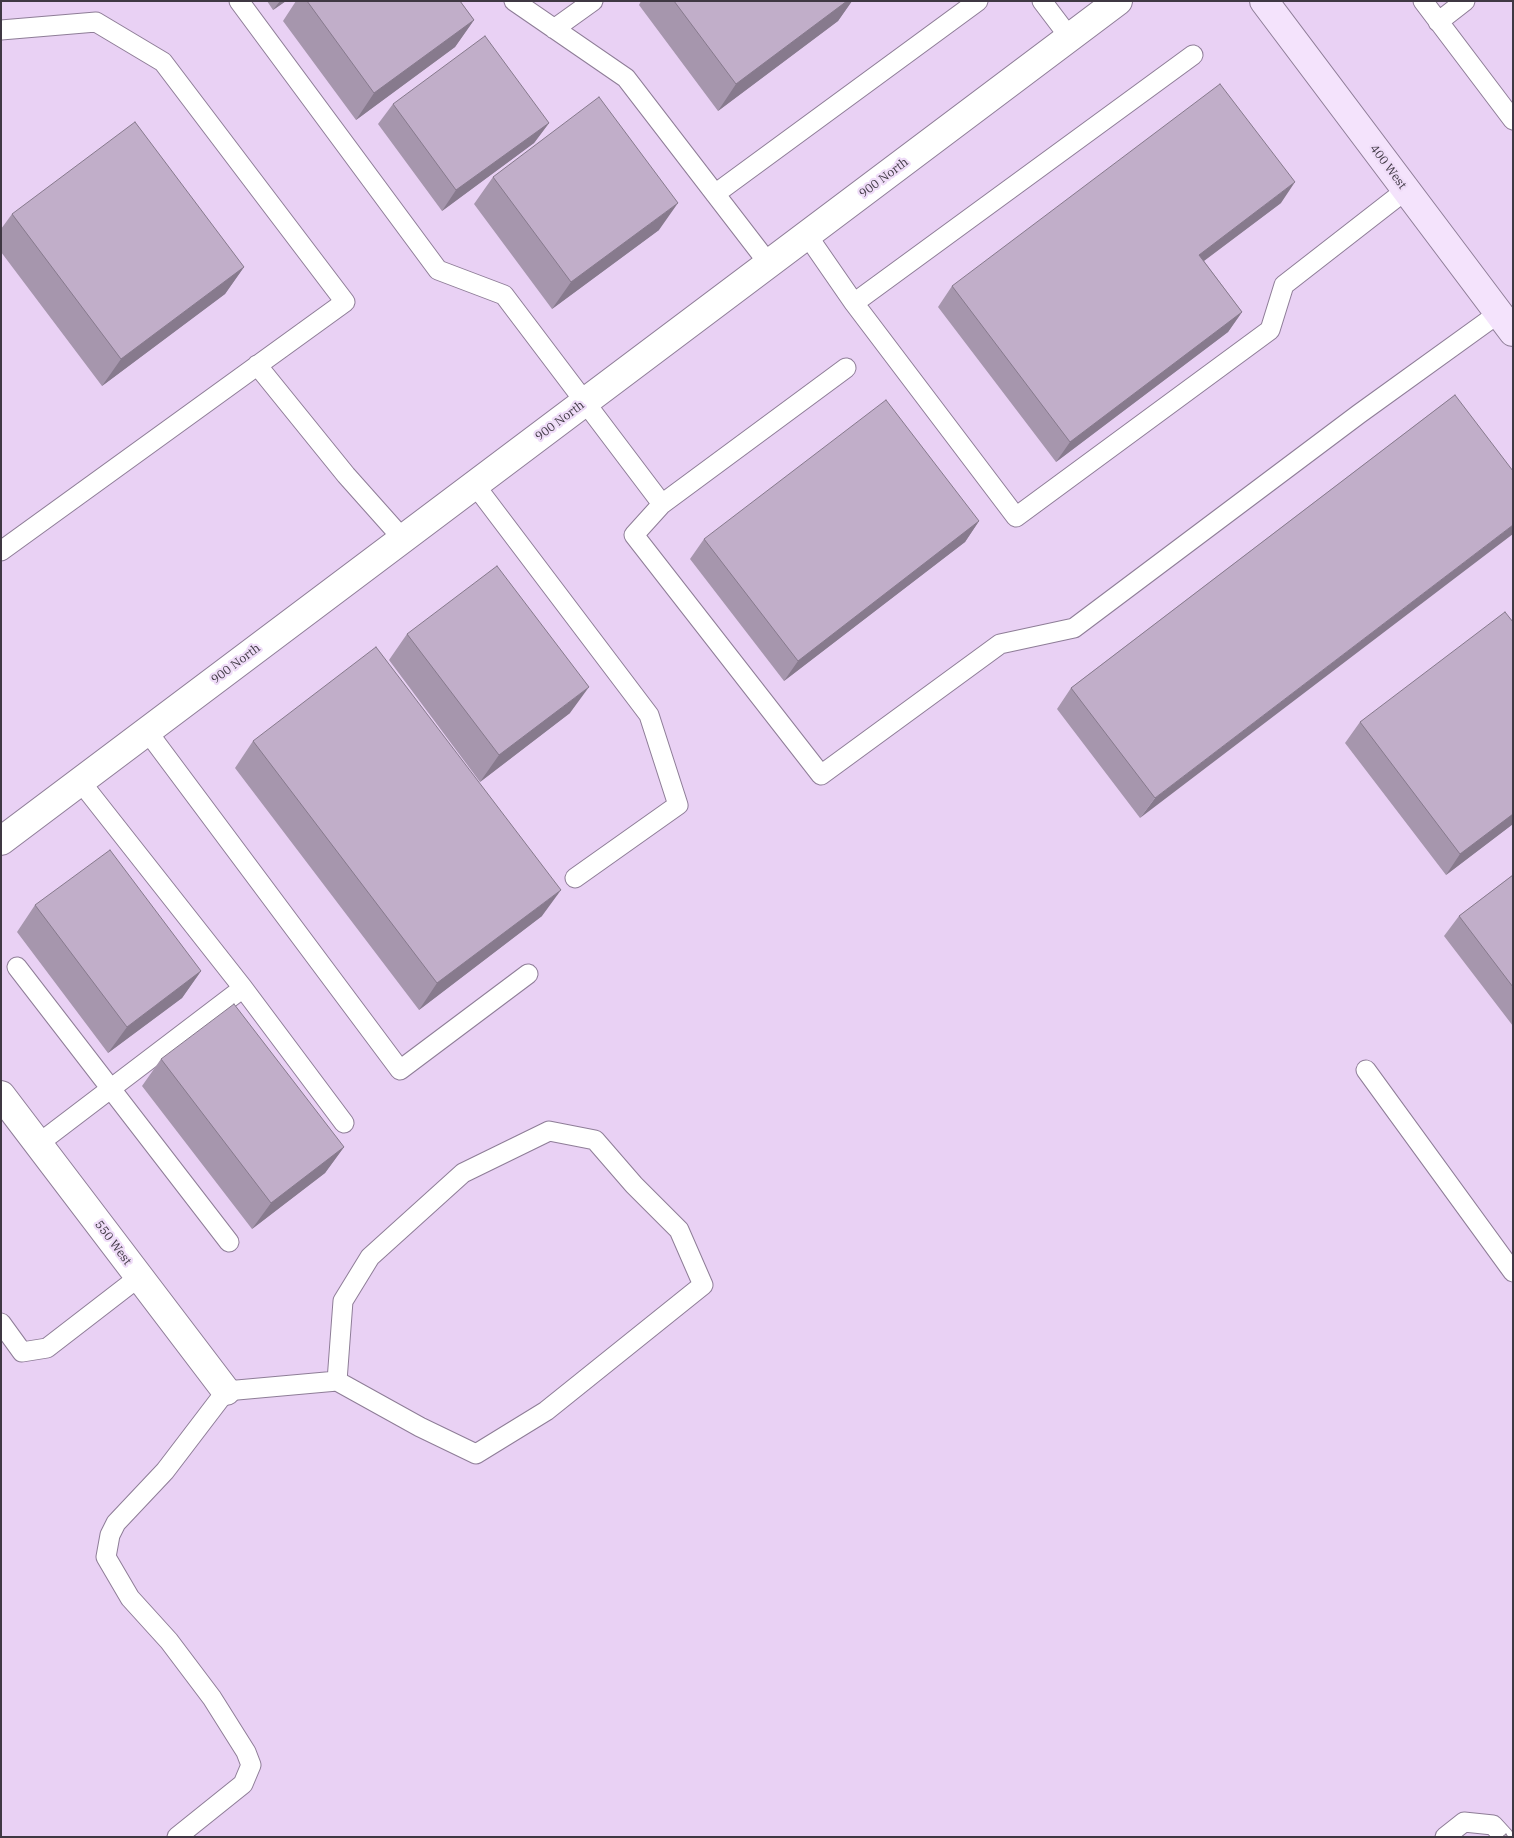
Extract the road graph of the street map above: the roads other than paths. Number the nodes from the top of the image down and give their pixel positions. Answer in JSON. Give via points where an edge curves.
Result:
{"nodes":[{"id":1,"x":238,"y":1,"type":"edge"},
{"id":2,"x":514,"y":1,"type":"edge"},
{"id":3,"x":592,"y":1,"type":"edge"},
{"id":4,"x":978,"y":1,"type":"edge"},
{"id":5,"x":1042,"y":1,"type":"edge"},
{"id":6,"x":1118,"y":1,"type":"edge"},
{"id":7,"x":1264,"y":1,"type":"edge"},
{"id":8,"x":1423,"y":1,"type":"edge"},
{"id":9,"x":1465,"y":1,"type":"edge"},
{"id":10,"x":1438,"y":22,"type":"junction"},
{"id":11,"x":554,"y":29,"type":"junction"},
{"id":12,"x":1,"y":30,"type":"edge"},
{"id":13,"x":1070,"y":38,"type":"junction"},
{"id":14,"x":1192,"y":55,"type":"dead end"},
{"id":15,"x":1513,"y":120,"type":"edge"},
{"id":16,"x":1406,"y":190,"type":"junction"},
{"id":17,"x":715,"y":194,"type":"junction"},
{"id":18,"x":807,"y":236,"type":"junction"},
{"id":19,"x":769,"y":264,"type":"junction"},
{"id":20,"x":854,"y":302,"type":"junction"},
{"id":21,"x":1506,"y":322,"type":"edge"},
{"id":22,"x":257,"y":365,"type":"junction"},
{"id":23,"x":846,"y":368,"type":"dead end"},
{"id":24,"x":585,"y":403,"type":"junction"},
{"id":25,"x":474,"y":485,"type":"junction"},
{"id":26,"x":662,"y":504,"type":"junction"},
{"id":27,"x":403,"y":539,"type":"junction"},
{"id":28,"x":1,"y":551,"type":"edge"},
{"id":29,"x":147,"y":731,"type":"junction"},
{"id":30,"x":80,"y":781,"type":"junction"},
{"id":31,"x":1,"y":841,"type":"edge"},
{"id":32,"x":575,"y":878,"type":"dead end"},
{"id":33,"x":17,"y":967,"type":"dead end"},
{"id":34,"x":528,"y":974,"type":"dead end"},
{"id":35,"x":243,"y":988,"type":"junction"},
{"id":36,"x":1366,"y":1070,"type":"dead end"},
{"id":37,"x":110,"y":1088,"type":"junction"},
{"id":38,"x":1,"y":1095,"type":"edge"},
{"id":39,"x":344,"y":1122,"type":"dead end"},
{"id":40,"x":38,"y":1144,"type":"junction"},
{"id":41,"x":229,"y":1242,"type":"dead end"},
{"id":42,"x":1513,"y":1272,"type":"edge"},
{"id":43,"x":140,"y":1277,"type":"junction"},
{"id":44,"x":1,"y":1323,"type":"edge"},
{"id":45,"x":337,"y":1381,"type":"junction"},
{"id":46,"x":226,"y":1391,"type":"junction"},
{"id":47,"x":177,"y":1837,"type":"edge"},
{"id":48,"x":1445,"y":1837,"type":"edge"},
{"id":49,"x":1504,"y":1837,"type":"edge"}],
"edges":[{"from":1,"to":24,"type":"lane","via":[[438,270],[504,295]]},
{"from":2,"to":11,"type":"lane"},
{"from":3,"to":11,"type":"lane"},
{"from":4,"to":17,"type":"lane"},
{"from":5,"to":13,"type":"lane"},
{"from":6,"to":13,"type":"street","name":"900 North"},
{"from":7,"to":16,"type":"street","name":"400 West"},
{"from":8,"to":10,"type":"lane"},
{"from":9,"to":10,"type":"lane"},
{"from":10,"to":15,"type":"lane"},
{"from":11,"to":17,"type":"lane","via":[[626,78]]},
{"from":12,"to":22,"type":"lane","via":[[96,22],[163,62],[345,302]]},
{"from":13,"to":18,"type":"street","name":"900 North"},
{"from":14,"to":20,"type":"lane"},
{"from":16,"to":20,"type":"lane","via":[[1284,285],[1270,330],[1016,517]]},
{"from":16,"to":21,"type":"street","name":"400 West"},
{"from":17,"to":19,"type":"lane"},
{"from":18,"to":19,"type":"street","name":"900 North"},
{"from":18,"to":20,"type":"lane"},
{"from":19,"to":24,"type":"street","name":"900 North"},
{"from":21,"to":26,"type":"lane","via":[[1359,414],[1074,628],[1000,644],[821,775],[634,535]]},
{"from":22,"to":27,"type":"lane","via":[[346,475]]},
{"from":22,"to":28,"type":"lane"},
{"from":23,"to":26,"type":"lane"},
{"from":24,"to":25,"type":"street","name":"900 North"},
{"from":24,"to":26,"type":"lane"},
{"from":25,"to":27,"type":"street","name":"900 North"},
{"from":25,"to":32,"type":"lane","via":[[649,715],[678,805]]},
{"from":27,"to":29,"type":"street","name":"900 North"},
{"from":29,"to":30,"type":"street","name":"900 North"},
{"from":29,"to":34,"type":"lane","via":[[400,1070]]},
{"from":30,"to":31,"type":"street","name":"900 North"},
{"from":30,"to":35,"type":"lane"},
{"from":33,"to":37,"type":"lane"},
{"from":35,"to":37,"type":"lane"},
{"from":35,"to":39,"type":"lane"},
{"from":36,"to":42,"type":"lane"},
{"from":37,"to":40,"type":"lane"},
{"from":37,"to":41,"type":"lane"},
{"from":38,"to":40,"type":"street","name":"550 West"},
{"from":40,"to":43,"type":"street","name":"550 West"},
{"from":43,"to":44,"type":"lane","via":[[47,1348],[22,1352]]},
{"from":43,"to":46,"type":"street","name":"550 West"},
{"from":45,"to":45,"type":"lane","via":[[476,1454],[546,1411],[702,1285],[679,1230],[595,1140],[549,1132],[463,1173],[370,1258],[343,1301]]},
{"from":45,"to":46,"type":"lane"},
{"from":46,"to":47,"type":"lane","via":[[164,1471],[116,1523],[106,1557],[130,1598],[169,1641],[212,1698],[246,1752],[251,1766],[243,1784]]},
{"from":48,"to":49,"type":"lane","via":[[1464,1822],[1493,1825]]}]}
